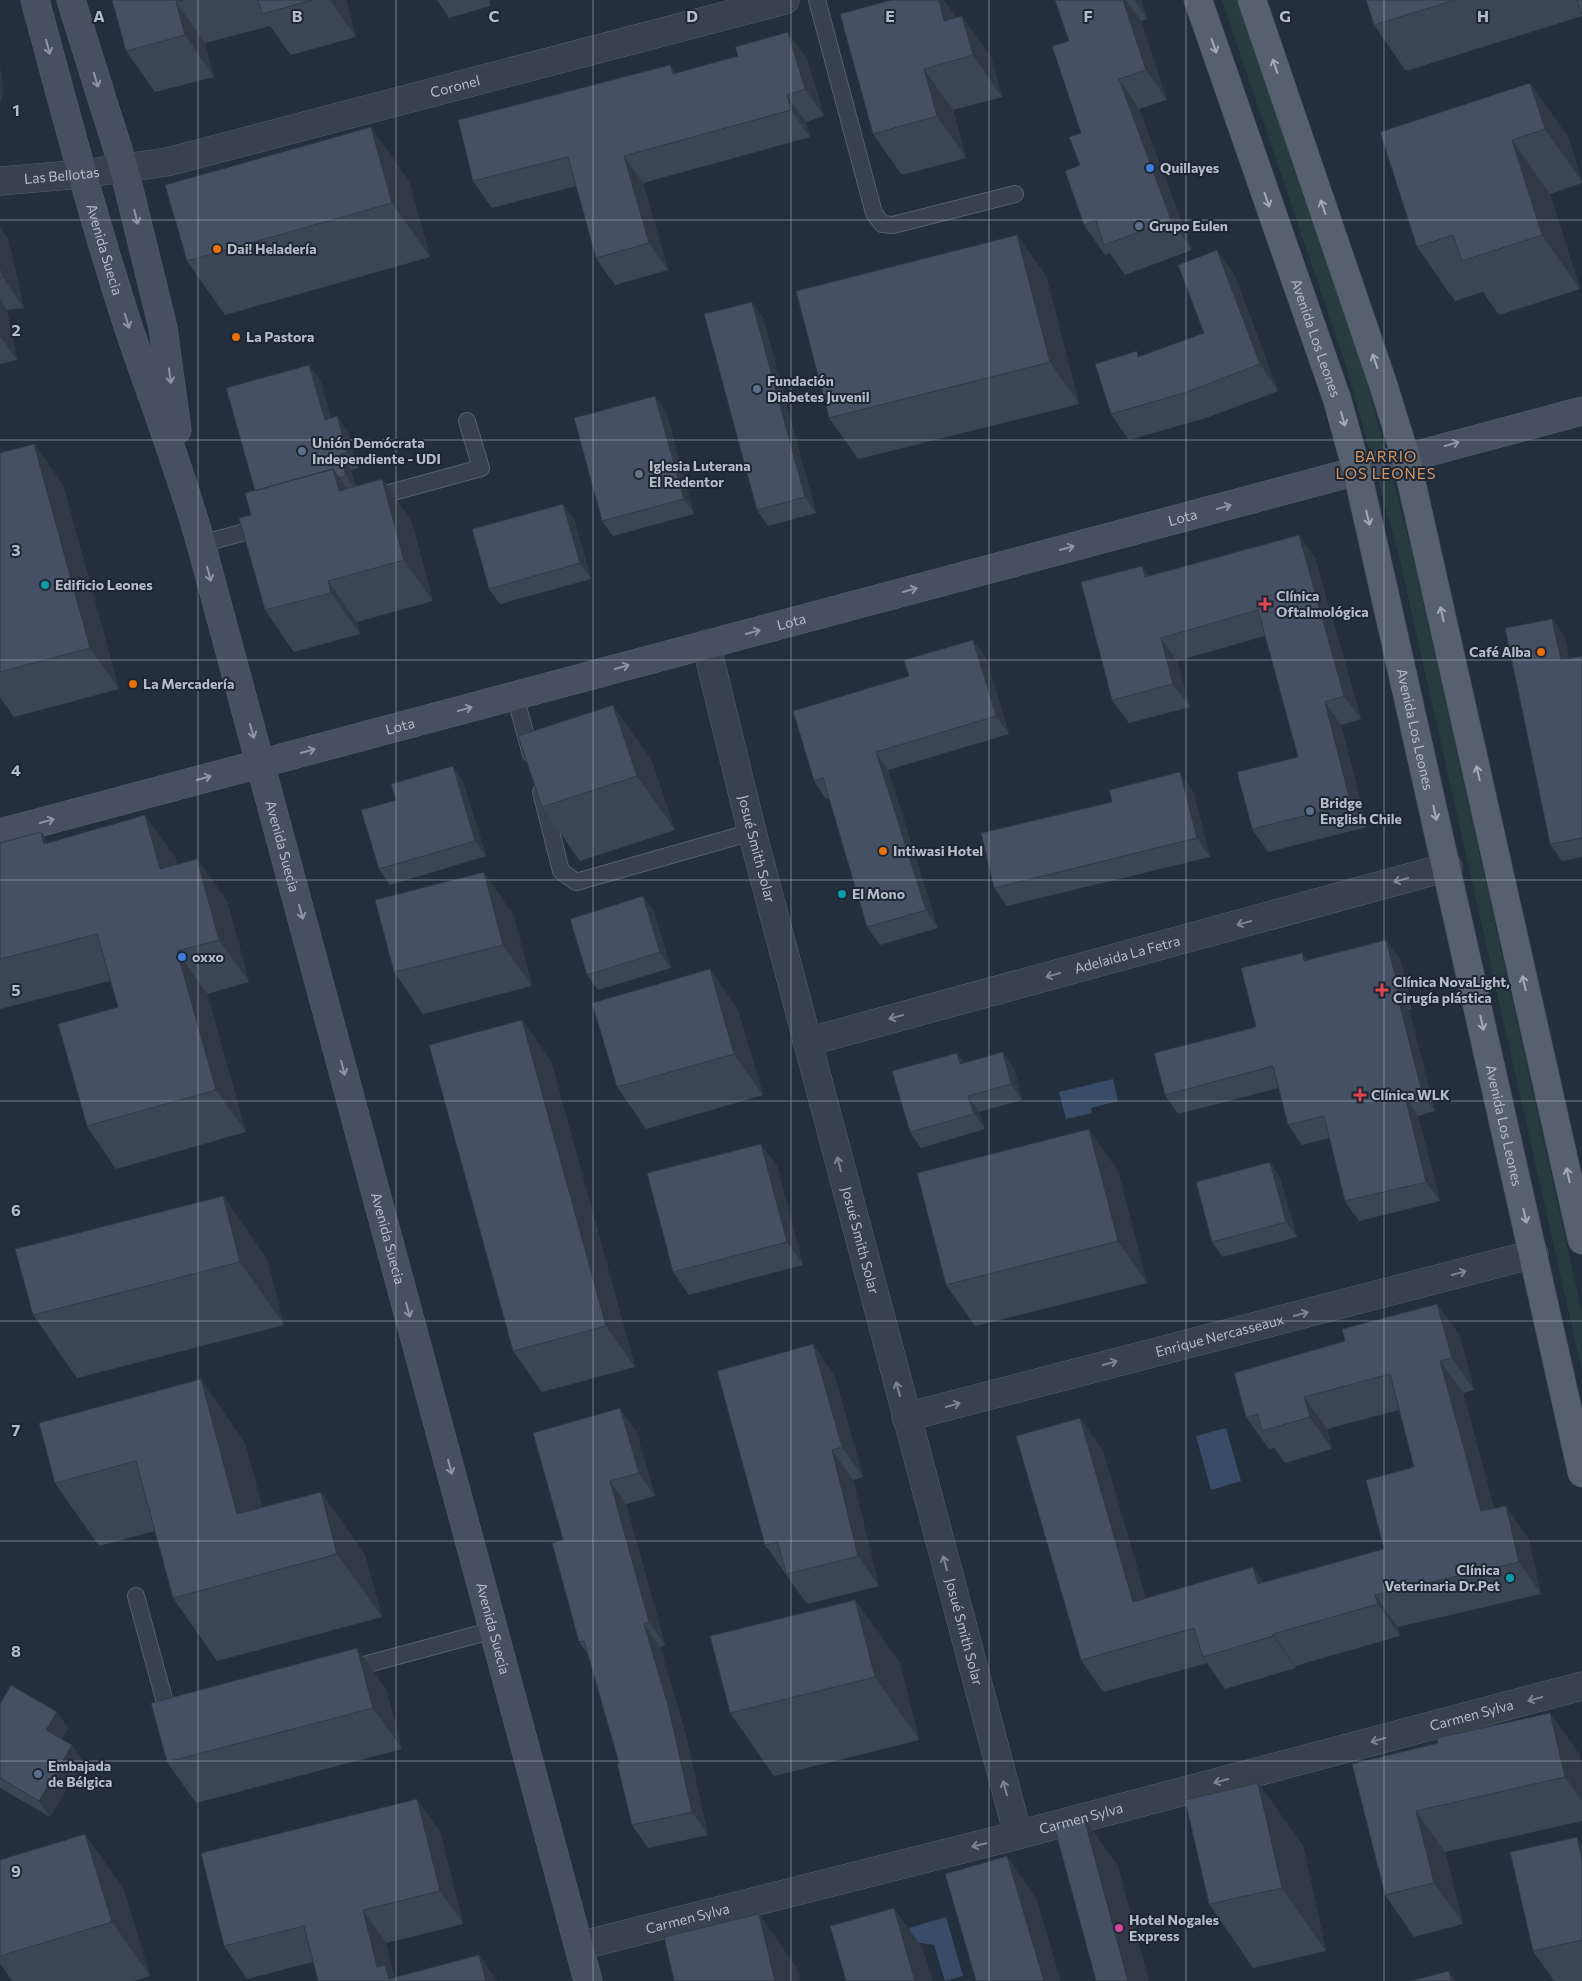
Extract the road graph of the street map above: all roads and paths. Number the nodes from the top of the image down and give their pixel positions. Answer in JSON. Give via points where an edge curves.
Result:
{"nodes":[{"id":1,"x":35,"y":0,"type":"edge"},
{"id":2,"x":71,"y":0,"type":"edge"},
{"id":3,"x":785,"y":0,"type":"edge"},
{"id":4,"x":817,"y":0,"type":"edge"},
{"id":5,"x":1198,"y":0,"type":"edge"},
{"id":6,"x":1252,"y":0,"type":"edge"},
{"id":7,"x":124,"y":170,"type":"junction"},
{"id":8,"x":82,"y":174,"type":"junction"},
{"id":9,"x":0,"y":181,"type":"edge"},
{"id":10,"x":1015,"y":194,"type":"dead end"},
{"id":11,"x":1582,"y":411,"type":"edge"},
{"id":12,"x":467,"y":421,"type":"dead end"},
{"id":13,"x":1406,"y":458,"type":"junction"},
{"id":14,"x":1358,"y":471,"type":"junction"},
{"id":15,"x":187,"y":494,"type":"junction"},
{"id":16,"x":355,"y":502,"type":"edge"},
{"id":17,"x":278,"y":523,"type":"edge"},
{"id":18,"x":201,"y":544,"type":"junction"},
{"id":19,"x":706,"y":644,"type":"junction"},
{"id":20,"x":515,"y":696,"type":"junction"},
{"id":21,"x":261,"y":763,"type":"junction"},
{"id":22,"x":752,"y":832,"type":"junction"},
{"id":23,"x":0,"y":833,"type":"edge"},
{"id":24,"x":1448,"y":868,"type":"junction"},
{"id":25,"x":807,"y":1042,"type":"junction"},
{"id":26,"x":1582,"y":1240,"type":"edge"},
{"id":27,"x":1534,"y":1254,"type":"junction"},
{"id":28,"x":906,"y":1417,"type":"junction"},
{"id":29,"x":1582,"y":1473,"type":"edge"},
{"id":30,"x":136,"y":1596,"type":"dead end"},
{"id":31,"x":494,"y":1630,"type":"junction"},
{"id":32,"x":338,"y":1672,"type":"edge"},
{"id":33,"x":1582,"y":1686,"type":"edge"},
{"id":34,"x":197,"y":1712,"type":"edge"},
{"id":35,"x":1018,"y":1835,"type":"junction"},
{"id":36,"x":579,"y":1946,"type":"junction"},
{"id":37,"x":588,"y":1981,"type":"edge"}],
"edges":[{"from":1,"to":8,"type":"street","name":"Avenida Suecia","one_way":true},
{"from":2,"to":7,"type":"street","name":"Avenida Suecia","one_way":true},
{"from":3,"to":7,"type":"street","name":"Coronel","via":[[176,160]]},
{"from":4,"to":10,"type":"lane","via":[[874,213],[882,224],[893,225]]},
{"from":5,"to":14,"type":"main road","name":"Avenida Los Leones","one_way":true,"via":[[1337,399]]},
{"from":13,"to":6,"type":"main road","one_way":true},
{"from":7,"to":8,"type":"street","name":"Las Bellotas"},
{"from":7,"to":15,"type":"street","name":"Avenida Suecia","one_way":true,"via":[[162,328]]},
{"from":8,"to":9,"type":"street","name":"Las Bellotas"},
{"from":8,"to":15,"type":"street","name":"Avenida Suecia","one_way":true,"via":[[130,331]]},
{"from":13,"to":11,"type":"street","name":"Lota","one_way":true},
{"from":12,"to":16,"type":"lane","via":[[481,468]]},
{"from":13,"to":14,"type":"street","name":"Lota"},
{"from":26,"to":13,"type":"main road","one_way":true},
{"from":19,"to":14,"type":"street","name":"Lota","one_way":true},
{"from":14,"to":24,"type":"main road","name":"Avenida Los Leones","one_way":true},
{"from":15,"to":18,"type":"street","name":"Avenida Suecia"},
{"from":17,"to":18,"type":"lane"},
{"from":18,"to":21,"type":"street","name":"Avenida Suecia","one_way":true},
{"from":20,"to":19,"type":"street","name":"Lota","one_way":true},
{"from":19,"to":22,"type":"street","name":"Josué Smith Solar"},
{"from":21,"to":20,"type":"street","name":"Lota","one_way":true},
{"from":20,"to":22,"type":"lane","via":[[561,871],[576,882]]},
{"from":23,"to":21,"type":"street","name":"Lota","one_way":true},
{"from":21,"to":31,"type":"street","name":"Avenida Suecia","one_way":true},
{"from":22,"to":25,"type":"street","name":"Josué Smith Solar"},
{"from":24,"to":25,"type":"street","name":"Adelaida La Fetra","one_way":true},
{"from":24,"to":27,"type":"main road","name":"Avenida Los Leones","one_way":true},
{"from":28,"to":25,"type":"street","name":"Josué Smith Solar","one_way":true},
{"from":28,"to":27,"type":"street","name":"Enrique Nercasseaux","one_way":true},
{"from":27,"to":29,"type":"main road","name":"Avenida Los Leones"},
{"from":35,"to":28,"type":"street","name":"Josué Smith Solar","one_way":true},
{"from":30,"to":34,"type":"lane","via":[[166,1706],[187,1714]]},
{"from":31,"to":32,"type":"lane"},
{"from":31,"to":36,"type":"street","name":"Avenida Suecia"},
{"from":33,"to":35,"type":"street","name":"Carmen Sylva","one_way":true},
{"from":35,"to":36,"type":"street","name":"Carmen Sylva","one_way":true},
{"from":36,"to":37,"type":"street","name":"Avenida Suecia"}]}
